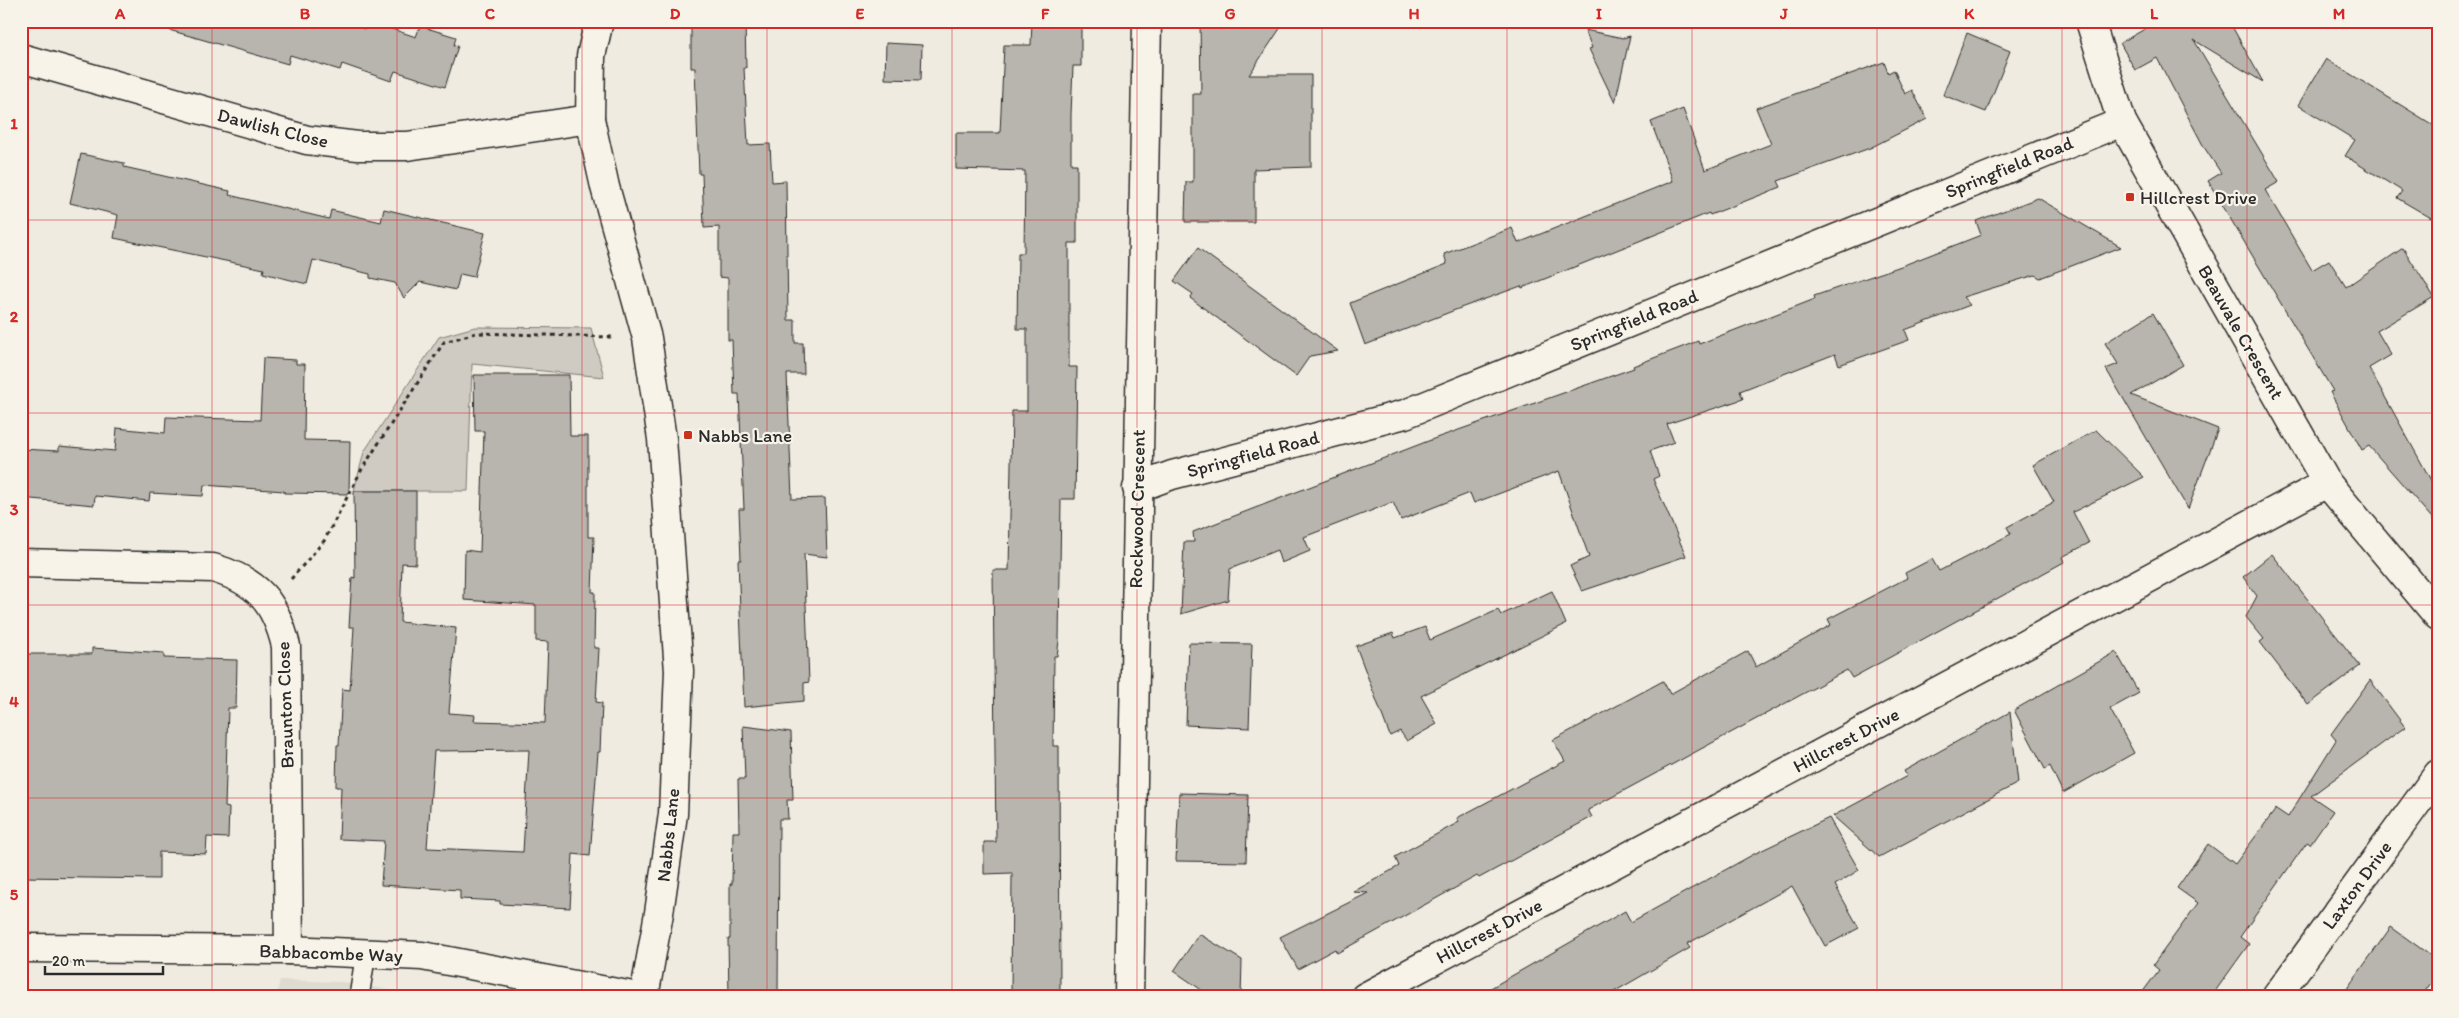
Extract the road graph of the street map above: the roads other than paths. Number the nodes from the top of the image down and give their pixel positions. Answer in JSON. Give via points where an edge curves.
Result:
{"nodes":[{"id":1,"x":599,"y":21,"type":"edge"},
{"id":2,"x":1147,"y":21,"type":"edge"},
{"id":3,"x":2090,"y":21,"type":"edge"},
{"id":4,"x":21,"y":58,"type":"edge"},
{"id":5,"x":590,"y":119,"type":"junction"},
{"id":6,"x":2122,"y":122,"type":"junction"},
{"id":7,"x":2327,"y":483,"type":"junction"},
{"id":8,"x":1137,"y":488,"type":"junction"},
{"id":9,"x":21,"y":563,"type":"edge"},
{"id":10,"x":2438,"y":616,"type":"edge"},
{"id":11,"x":2438,"y":774,"type":"edge"},
{"id":12,"x":21,"y":948,"type":"edge"},
{"id":13,"x":289,"y":950,"type":"junction"},
{"id":14,"x":366,"y":952,"type":"junction"},
{"id":15,"x":359,"y":997,"type":"edge"},
{"id":16,"x":638,"y":997,"type":"edge"},
{"id":17,"x":644,"y":997,"type":"edge"},
{"id":18,"x":1128,"y":997,"type":"edge"},
{"id":19,"x":1366,"y":997,"type":"edge"},
{"id":20,"x":2276,"y":997,"type":"edge"}],
"edges":[{"from":1,"to":5,"type":"street","name":"Nabbs Lane","via":[[591,56]]},
{"from":2,"to":8,"type":"street","name":"Rockwood Crescent"},
{"from":3,"to":6,"type":"street","name":"Beauvale Crescent"},
{"from":4,"to":5,"type":"street","name":"Dawlish Close","via":[[308,140],[358,146],[407,146]]},
{"from":5,"to":17,"type":"street","name":"Nabbs Lane","via":[[605,187],[647,338],[662,439],[679,671],[673,814]]},
{"from":6,"to":7,"type":"street","name":"Beauvale Crescent"},
{"from":6,"to":8,"type":"street","name":"Springfield Road","via":[[1405,414],[1172,475]]},
{"from":7,"to":10,"type":"street","name":"Beauvale Crescent"},
{"from":7,"to":19,"type":"street","name":"Hillcrest Drive"},
{"from":8,"to":18,"type":"street","name":"Rockwood Crescent"},
{"from":9,"to":13,"type":"street","name":"Braunton Close","via":[[213,568],[236,575],[270,604],[280,622],[286,646]]},
{"from":11,"to":20,"type":"street","name":"Laxton Drive"},
{"from":12,"to":13,"type":"street","name":"Babbacombe Way"},
{"from":13,"to":14,"type":"street","name":"Babbacombe Way"},
{"from":14,"to":15,"type":"lane"},
{"from":14,"to":16,"type":"street","name":"Babbacombe Way","via":[[448,960]]}]}
